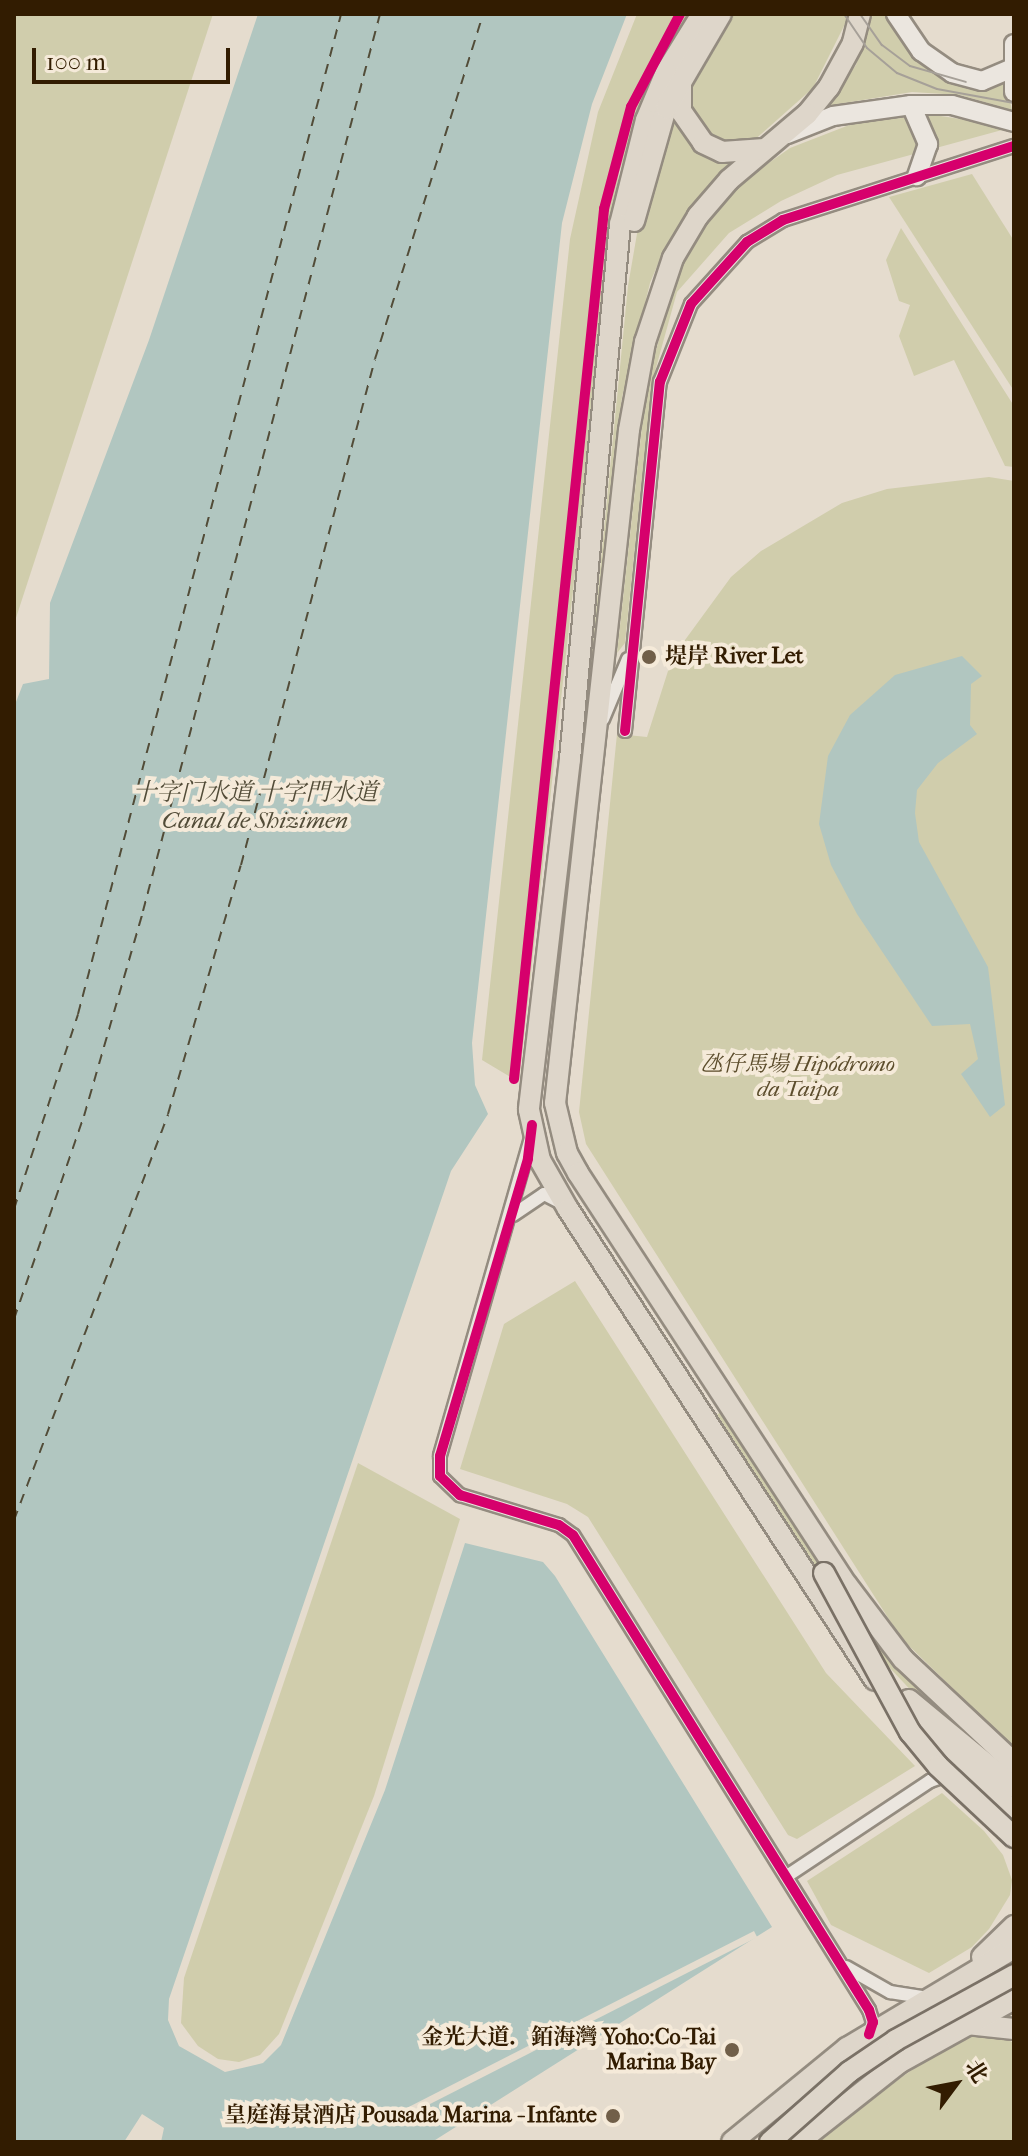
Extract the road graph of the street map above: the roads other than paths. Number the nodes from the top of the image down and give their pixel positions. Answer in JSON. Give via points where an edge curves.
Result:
{"nodes":[{"id":1,"x":702,"y":14,"type":"edge"},
{"id":2,"x":721,"y":14,"type":"edge"},
{"id":3,"x":860,"y":14,"type":"edge"},
{"id":4,"x":896,"y":14,"type":"edge"},
{"id":5,"x":1014,"y":44,"type":"edge"},
{"id":6,"x":1010,"y":69,"type":"junction"},
{"id":7,"x":684,"y":72,"type":"junction"},
{"id":8,"x":1014,"y":92,"type":"edge"},
{"id":9,"x":911,"y":105,"type":"junction"},
{"id":10,"x":1014,"y":122,"type":"edge"},
{"id":11,"x":780,"y":136,"type":"junction"},
{"id":12,"x":1014,"y":146,"type":"edge"},
{"id":13,"x":761,"y":149,"type":"junction"},
{"id":14,"x":917,"y":176,"type":"junction"},
{"id":15,"x":616,"y":299,"type":"junction"},
{"id":16,"x":633,"y":645,"type":"junction"},
{"id":17,"x":599,"y":729,"type":"junction"},
{"id":18,"x":625,"y":731,"type":"dead end"},
{"id":19,"x":555,"y":1103,"type":"junction"},
{"id":20,"x":532,"y":1125,"type":"junction"},
{"id":21,"x":568,"y":1209,"type":"junction"},
{"id":22,"x":511,"y":1217,"type":"junction"},
{"id":23,"x":824,"y":1573,"type":"junction"},
{"id":24,"x":821,"y":1602,"type":"junction"},
{"id":25,"x":1014,"y":1765,"type":"edge"},
{"id":26,"x":983,"y":1782,"type":"junction"},
{"id":27,"x":1012,"y":1805,"type":"edge"},
{"id":28,"x":1014,"y":1837,"type":"edge"},
{"id":29,"x":787,"y":1876,"type":"junction"},
{"id":30,"x":1014,"y":1926,"type":"edge"},
{"id":31,"x":1014,"y":1948,"type":"edge"},
{"id":32,"x":840,"y":1962,"type":"junction"},
{"id":33,"x":974,"y":1973,"type":"junction"},
{"id":34,"x":1014,"y":1975,"type":"edge"},
{"id":35,"x":949,"y":1986,"type":"junction"},
{"id":36,"x":928,"y":1998,"type":"junction"},
{"id":37,"x":1004,"y":2003,"type":"edge"},
{"id":38,"x":959,"y":2026,"type":"junction"},
{"id":39,"x":1014,"y":2029,"type":"edge"},
{"id":40,"x":869,"y":2034,"type":"junction"},
{"id":41,"x":732,"y":2142,"type":"edge"},
{"id":42,"x":770,"y":2142,"type":"edge"},
{"id":43,"x":799,"y":2142,"type":"edge"}],
"edges":[{"from":1,"to":15,"type":"main road","via":[[666,72],[632,166],[620,224]]},
{"from":2,"to":7,"type":"main road"},
{"from":3,"to":11,"type":"main road","via":[[853,43],[829,87]]},
{"from":4,"to":6,"type":"main road","via":[[921,51],[952,73],[982,81]]},
{"from":5,"to":6,"type":"main road"},
{"from":6,"to":8,"type":"main road"},
{"from":7,"to":13,"type":"main road","via":[[681,111],[696,136],[722,152]]},
{"from":7,"to":15,"type":"main road","via":[[648,167]]},
{"from":9,"to":10,"type":"main road","via":[[952,105]]},
{"from":9,"to":11,"type":"main road","via":[[833,116]]},
{"from":9,"to":14,"type":"main road","via":[[923,122],[928,144]]},
{"from":11,"to":13,"type":"main road"},
{"from":12,"to":14,"type":"street"},
{"from":13,"to":17,"type":"main road","via":[[698,216],[673,258],[645,342],[629,430]]},
{"from":14,"to":16,"type":"street","via":[[783,220],[737,252],[691,304],[660,382]]},
{"from":15,"to":20,"type":"main road","via":[[570,759],[529,1095]]},
{"from":16,"to":17,"type":"street"},
{"from":16,"to":18,"type":"street"},
{"from":17,"to":19,"type":"main road"},
{"from":19,"to":23,"type":"main road","via":[[559,1152],[568,1176]]},
{"from":19,"to":25,"type":"main road","via":[[567,1153],[578,1173],[847,1585],[903,1659]]},
{"from":20,"to":21,"type":"main road","via":[[540,1160]]},
{"from":20,"to":22,"type":"street"},
{"from":21,"to":22,"type":"street","via":[[544,1194]]},
{"from":21,"to":24,"type":"main road"},
{"from":22,"to":29,"type":"street","via":[[440,1456],[440,1476],[460,1495],[559,1525],[573,1535]]},
{"from":23,"to":25,"type":"main road","bridge":true,"via":[[886,1651]]},
{"from":23,"to":28,"type":"main road","bridge":true,"via":[[916,1741]]},
{"from":24,"to":26,"type":"main road","via":[[875,1680]]},
{"from":24,"to":27,"type":"main road","via":[[885,1679],[934,1718]]},
{"from":26,"to":27,"type":"main road"},
{"from":26,"to":29,"type":"street","via":[[942,1775]]},
{"from":29,"to":32,"type":"street"},
{"from":30,"to":35,"type":"main road"},
{"from":31,"to":33,"type":"main road"},
{"from":32,"to":36,"type":"street","via":[[872,1985]]},
{"from":32,"to":40,"type":"street","via":[[872,2016]]},
{"from":33,"to":35,"type":"main road"},
{"from":33,"to":37,"type":"main road","via":[[988,1971],[1000,1980]]},
{"from":34,"to":42,"type":"main road","bridge":true,"via":[[849,2072]]},
{"from":35,"to":36,"type":"main road"},
{"from":36,"to":40,"type":"main road"},
{"from":37,"to":38,"type":"main road"},
{"from":38,"to":39,"type":"main road","via":[[988,2022]]},
{"from":38,"to":43,"type":"main road","via":[[899,2063]]},
{"from":40,"to":41,"type":"main road","via":[[815,2070]]}]}
